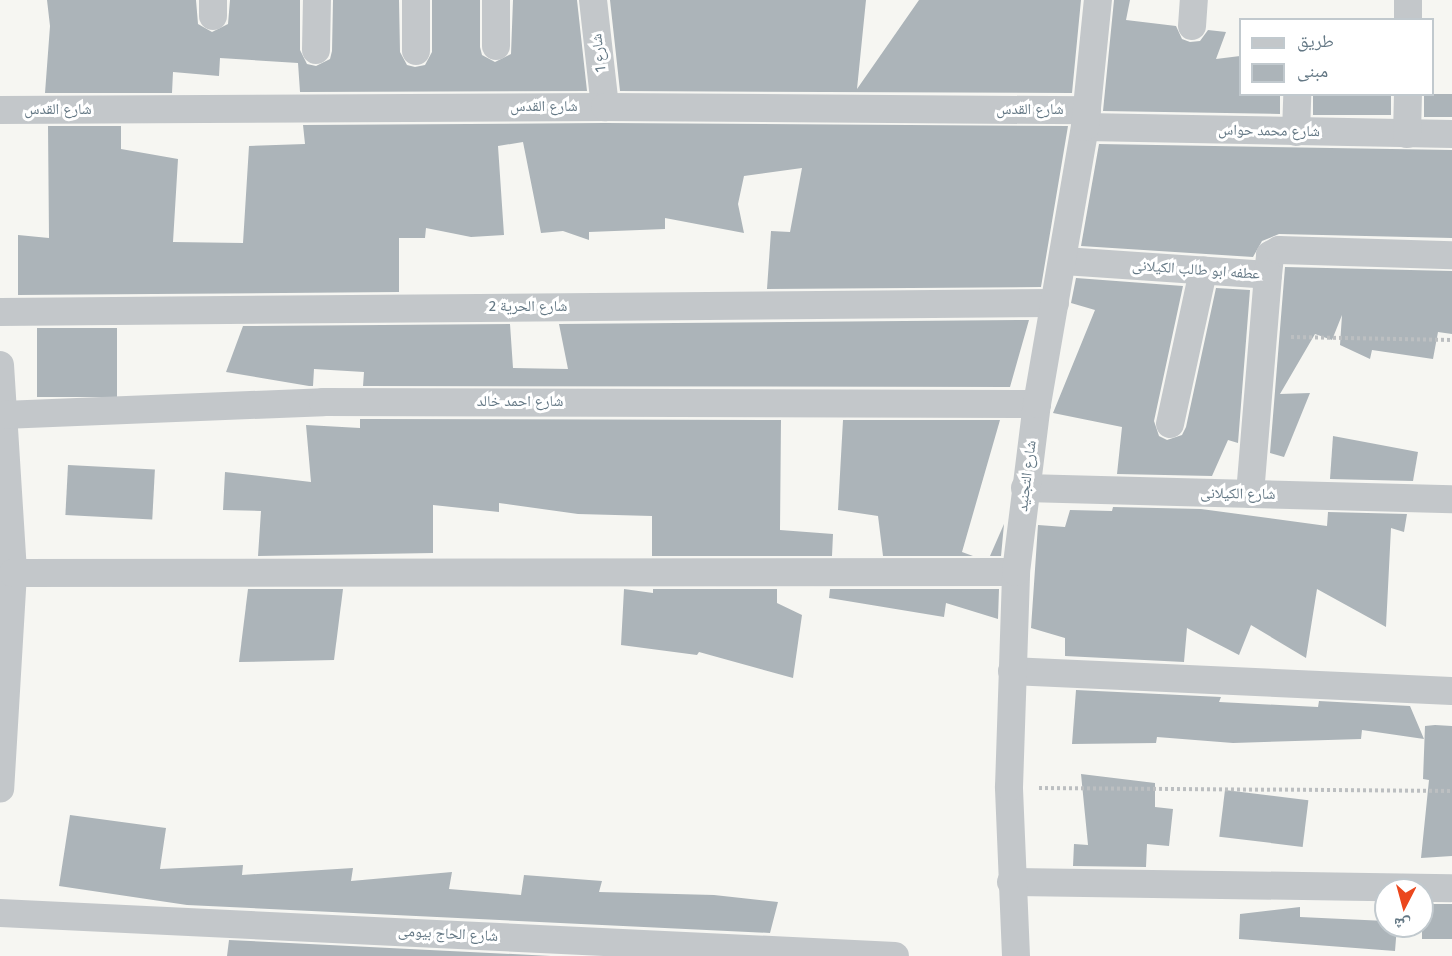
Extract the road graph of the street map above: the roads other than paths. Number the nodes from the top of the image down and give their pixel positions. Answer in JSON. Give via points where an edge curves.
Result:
{"nodes":[{"id":1,"x":317,"y":0,"type":"edge"},
{"id":2,"x":416,"y":0,"type":"edge"},
{"id":3,"x":496,"y":0,"type":"edge"},
{"id":4,"x":593,"y":0,"type":"edge"},
{"id":5,"x":1098,"y":0,"type":"edge"},
{"id":6,"x":1408,"y":0,"type":"edge"},
{"id":7,"x":1408,"y":18,"type":"edge"},
{"id":8,"x":496,"y":46,"type":"dead end"},
{"id":9,"x":316,"y":50,"type":"dead end"},
{"id":10,"x":416,"y":51,"type":"dead end"},
{"id":11,"x":1297,"y":96,"type":"edge"},
{"id":12,"x":1408,"y":96,"type":"edge"},
{"id":13,"x":605,"y":107,"type":"junction"},
{"id":14,"x":0,"y":110,"type":"edge"},
{"id":15,"x":1086,"y":119,"type":"junction"},
{"id":16,"x":1296,"y":132,"type":"junction"},
{"id":17,"x":1407,"y":134,"type":"junction"},
{"id":18,"x":1452,"y":134,"type":"edge"},
{"id":19,"x":1452,"y":255,"type":"edge"},
{"id":20,"x":1064,"y":261,"type":"junction"},
{"id":21,"x":1203,"y":271,"type":"junction"},
{"id":22,"x":1268,"y":275,"type":"junction"},
{"id":23,"x":1055,"y":303,"type":"junction"},
{"id":24,"x":0,"y":312,"type":"edge"},
{"id":25,"x":0,"y":365,"type":"edge"},
{"id":26,"x":1036,"y":404,"type":"junction"},
{"id":27,"x":3,"y":414,"type":"junction"},
{"id":28,"x":1170,"y":424,"type":"dead end"},
{"id":29,"x":1025,"y":488,"type":"junction"},
{"id":30,"x":1250,"y":494,"type":"junction"},
{"id":31,"x":1452,"y":499,"type":"edge"},
{"id":32,"x":1016,"y":572,"type":"junction"},
{"id":33,"x":14,"y":573,"type":"junction"},
{"id":34,"x":1012,"y":671,"type":"junction"},
{"id":35,"x":1452,"y":691,"type":"edge"},
{"id":36,"x":0,"y":789,"type":"edge"},
{"id":37,"x":1011,"y":882,"type":"junction"},
{"id":38,"x":1451,"y":888,"type":"edge"},
{"id":39,"x":0,"y":913,"type":"edge"},
{"id":40,"x":895,"y":956,"type":"edge"},
{"id":41,"x":1016,"y":956,"type":"edge"}],
"edges":[{"from":1,"to":9,"type":"street"},
{"from":2,"to":10,"type":"street"},
{"from":3,"to":8,"type":"street"},
{"from":4,"to":13,"type":"street","name":"شارع 1"},
{"from":5,"to":15,"type":"street","name":"شارع التجنيد"},
{"from":6,"to":7,"type":"street"},
{"from":11,"to":16,"type":"street"},
{"from":12,"to":17,"type":"street"},
{"from":13,"to":14,"type":"street","name":"شارع القدس"},
{"from":13,"to":15,"type":"street","name":"شارع القدس"},
{"from":15,"to":16,"type":"street","name":"شارع محمد حواس"},
{"from":15,"to":20,"type":"street","name":"شارع التجنيد"},
{"from":16,"to":17,"type":"street","name":"شارع محمد حواس"},
{"from":17,"to":18,"type":"street","name":"شارع محمد حواس"},
{"from":19,"to":22,"type":"street","name":"عطفه ابو طالب الكيلانى","via":[[1279,250],[1270,255]]},
{"from":20,"to":21,"type":"street","name":"عطفه ابو طالب الكيلانى"},
{"from":20,"to":23,"type":"street","name":"شارع التجنيد"},
{"from":21,"to":22,"type":"street","name":"عطفه ابو طالب الكيلانى"},
{"from":21,"to":28,"type":"street"},
{"from":22,"to":30,"type":"street"},
{"from":23,"to":24,"type":"street","name":"شارع الحرية 2"},
{"from":23,"to":26,"type":"street","name":"شارع التجنيد"},
{"from":25,"to":27,"type":"street"},
{"from":26,"to":27,"type":"street","name":"شارع احمد خالد","via":[[323,402]]},
{"from":26,"to":29,"type":"street","name":"شارع التجنيد"},
{"from":27,"to":33,"type":"street"},
{"from":29,"to":30,"type":"street","name":"شارع الكيلانى"},
{"from":29,"to":32,"type":"street","name":"شارع التجنيد"},
{"from":30,"to":31,"type":"street","name":"شارع الكيلانى"},
{"from":32,"to":33,"type":"street"},
{"from":32,"to":34,"type":"street","name":"شارع التجنيد"},
{"from":33,"to":36,"type":"street"},
{"from":34,"to":35,"type":"street"},
{"from":34,"to":37,"type":"street","name":"شارع التجنيد"},
{"from":37,"to":38,"type":"street"},
{"from":37,"to":41,"type":"street","name":"شارع التجنيد"},
{"from":39,"to":40,"type":"street","name":"شارع الحاج بيومى"}]}
